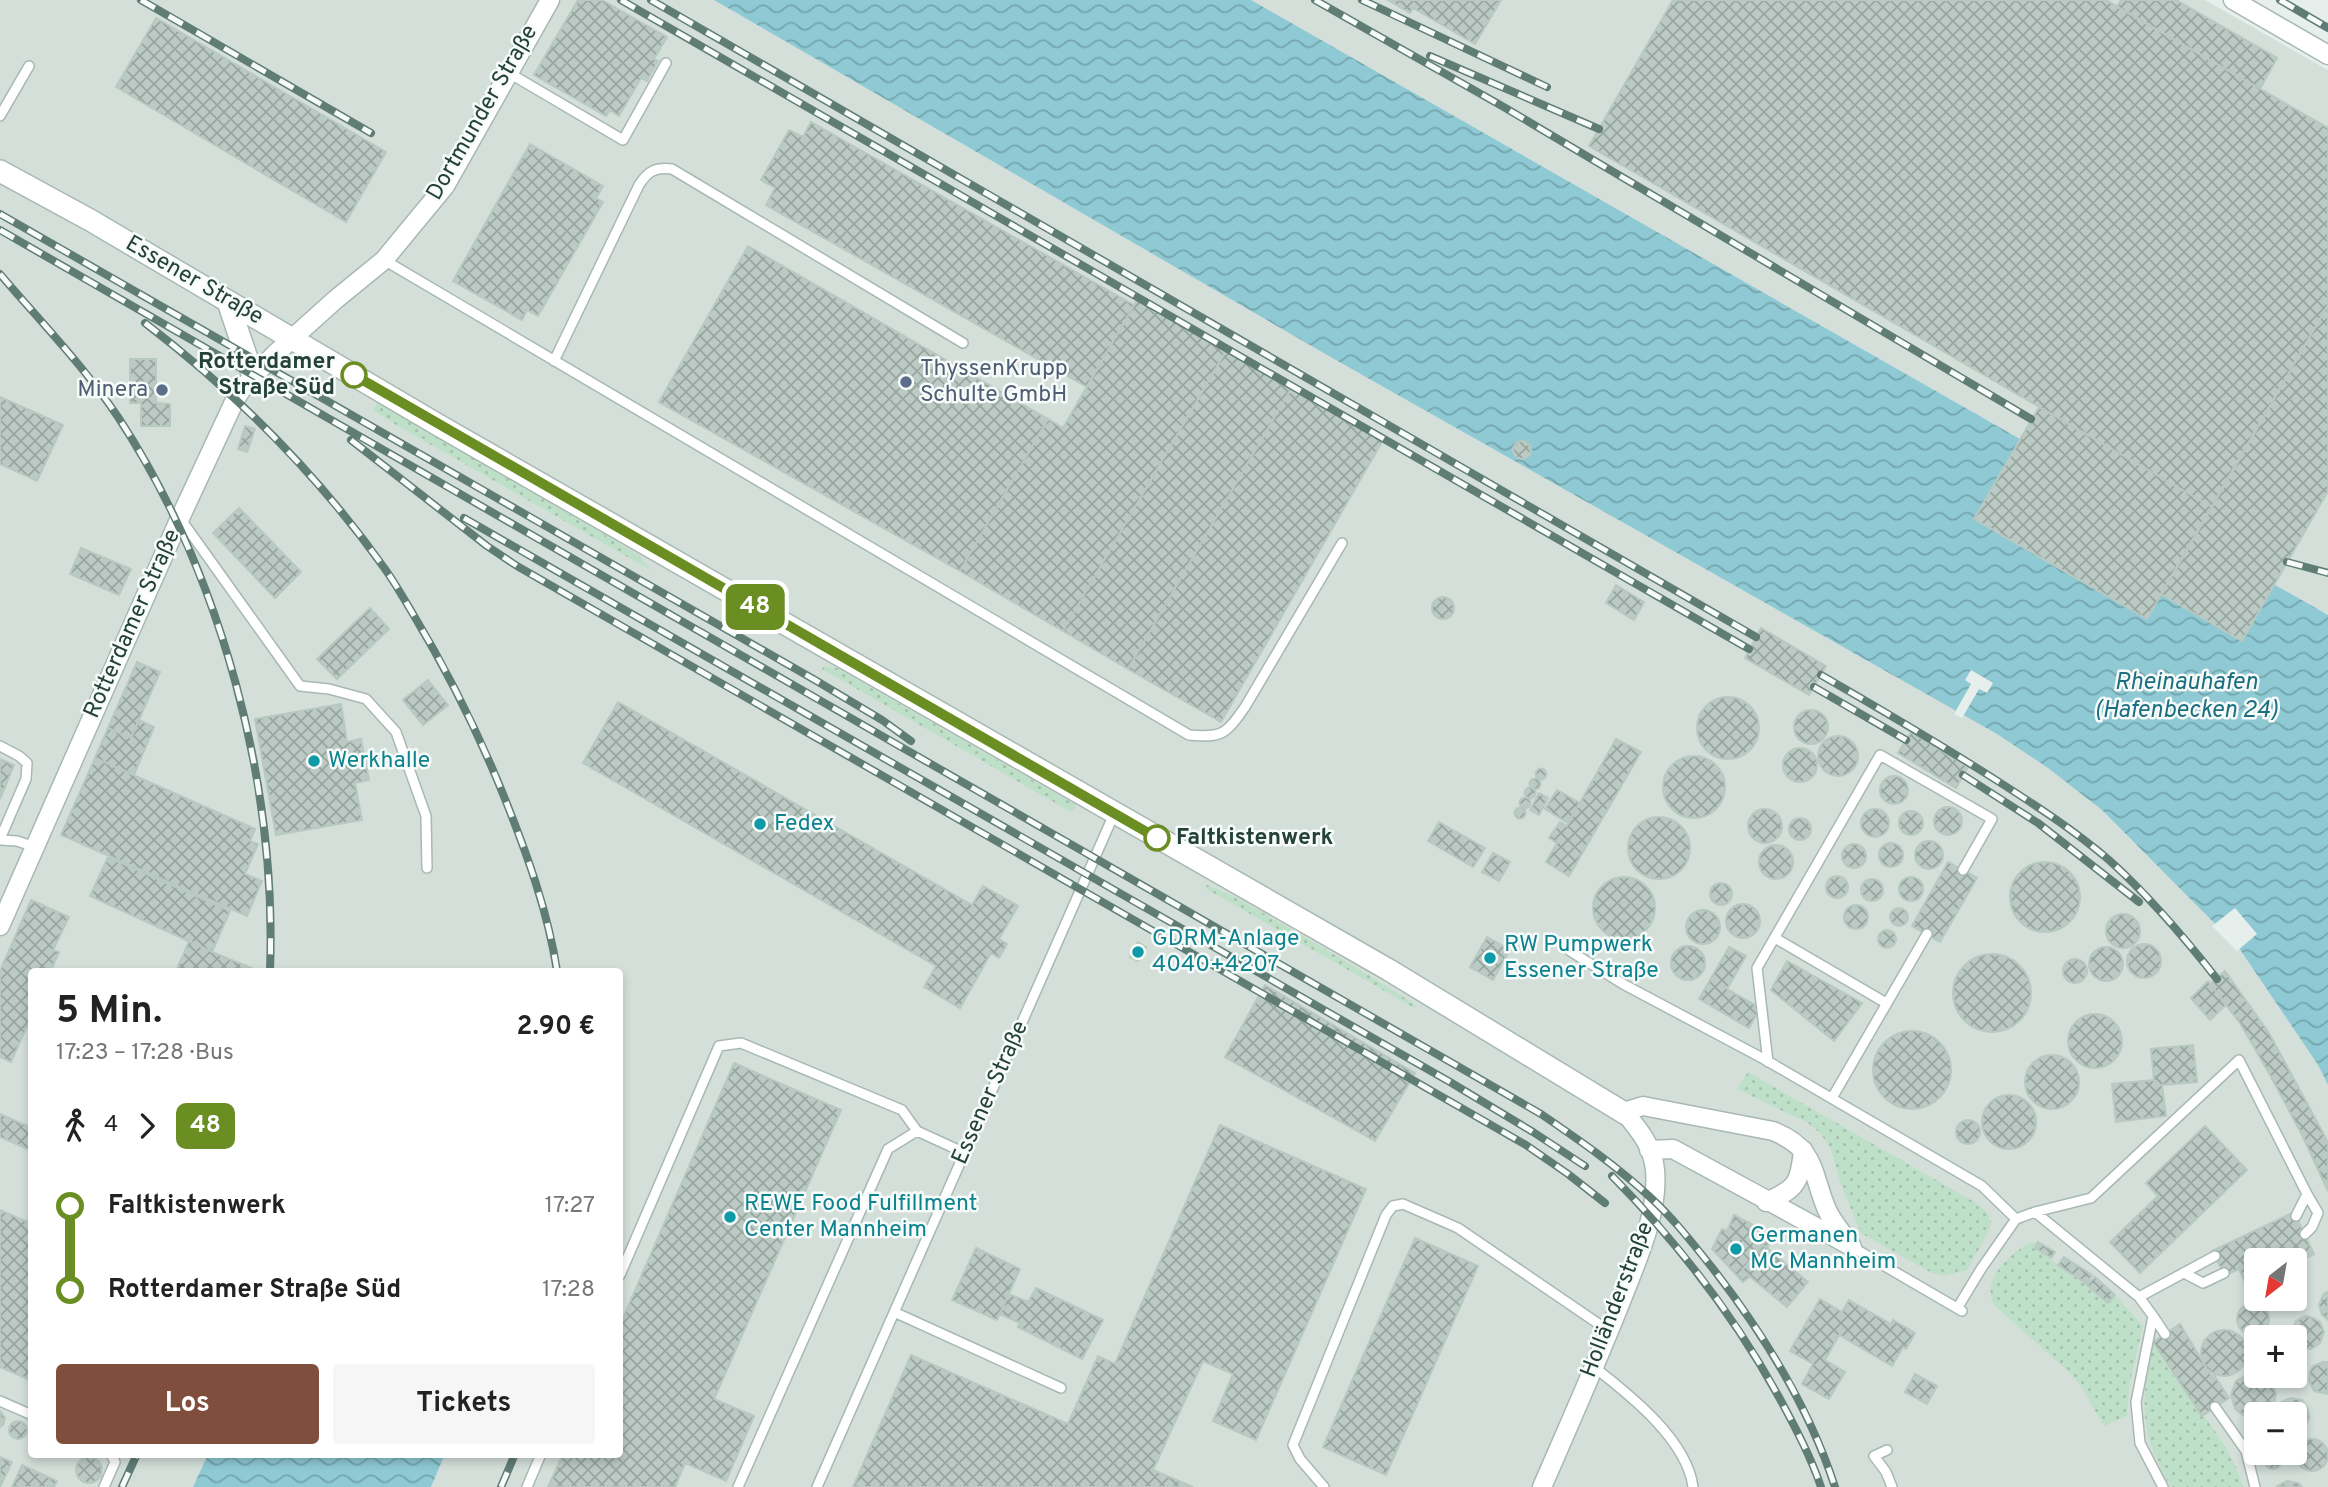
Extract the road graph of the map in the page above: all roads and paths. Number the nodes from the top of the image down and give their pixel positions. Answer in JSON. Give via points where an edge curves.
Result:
{"nodes":[{"id":1,"x":550,"y":0,"type":"edge"},
{"id":2,"x":2233,"y":0,"type":"edge"},
{"id":3,"x":2328,"y":55,"type":"edge"},
{"id":4,"x":666,"y":63,"type":"dead end"},
{"id":5,"x":29,"y":66,"type":"dead end"},
{"id":6,"x":509,"y":73,"type":"junction"},
{"id":7,"x":0,"y":116,"type":"edge"},
{"id":8,"x":0,"y":171,"type":"edge"},
{"id":9,"x":384,"y":260,"type":"junction"},
{"id":10,"x":228,"y":302,"type":"junction"},
{"id":11,"x":291,"y":339,"type":"junction"},
{"id":12,"x":963,"y":343,"type":"dead end"},
{"id":13,"x":554,"y":361,"type":"junction"},
{"id":14,"x":253,"y":376,"type":"junction"},
{"id":15,"x":180,"y":518,"type":"junction"},
{"id":16,"x":1342,"y":543,"type":"dead end"},
{"id":17,"x":0,"y":747,"type":"edge"},
{"id":18,"x":1114,"y":814,"type":"junction"},
{"id":19,"x":0,"y":840,"type":"edge"},
{"id":20,"x":35,"y":847,"type":"junction"},
{"id":21,"x":427,"y":868,"type":"dead end"},
{"id":22,"x":1963,"y":870,"type":"dead end"},
{"id":23,"x":0,"y":926,"type":"edge"},
{"id":24,"x":1927,"y":934,"type":"dead end"},
{"id":25,"x":1775,"y":938,"type":"junction"},
{"id":26,"x":1570,"y":951,"type":"dead end"},
{"id":27,"x":1886,"y":1003,"type":"junction"},
{"id":28,"x":1768,"y":1062,"type":"junction"},
{"id":29,"x":1832,"y":1098,"type":"junction"},
{"id":30,"x":1624,"y":1113,"type":"junction"},
{"id":31,"x":917,"y":1131,"type":"junction"},
{"id":32,"x":1650,"y":1150,"type":"junction"},
{"id":33,"x":1803,"y":1150,"type":"junction"},
{"id":34,"x":965,"y":1153,"type":"junction"},
{"id":35,"x":2307,"y":1194,"type":"junction"},
{"id":36,"x":1766,"y":1202,"type":"junction"},
{"id":37,"x":2035,"y":1212,"type":"junction"},
{"id":38,"x":2318,"y":1213,"type":"junction"},
{"id":39,"x":2295,"y":1216,"type":"dead end"},
{"id":40,"x":2328,"y":1218,"type":"edge"},
{"id":41,"x":2016,"y":1219,"type":"junction"},
{"id":42,"x":2305,"y":1234,"type":"dead end"},
{"id":43,"x":1852,"y":1247,"type":"junction"},
{"id":44,"x":2215,"y":1256,"type":"dead end"},
{"id":45,"x":623,"y":1268,"type":"edge"},
{"id":46,"x":2184,"y":1273,"type":"junction"},
{"id":47,"x":2224,"y":1273,"type":"dead end"},
{"id":48,"x":2139,"y":1297,"type":"junction"},
{"id":49,"x":894,"y":1312,"type":"junction"},
{"id":50,"x":2153,"y":1316,"type":"junction"},
{"id":51,"x":1609,"y":1331,"type":"junction"},
{"id":52,"x":2165,"y":1334,"type":"dead end"},
{"id":53,"x":1594,"y":1367,"type":"junction"},
{"id":54,"x":1061,"y":1388,"type":"dead end"},
{"id":55,"x":0,"y":1401,"type":"edge"},
{"id":56,"x":2215,"y":1407,"type":"dead end"},
{"id":57,"x":28,"y":1413,"type":"edge"},
{"id":58,"x":1887,"y":1450,"type":"dead end"},
{"id":59,"x":113,"y":1458,"type":"edge"},
{"id":60,"x":539,"y":1458,"type":"edge"},
{"id":61,"x":104,"y":1487,"type":"edge"},
{"id":62,"x":527,"y":1487,"type":"edge"},
{"id":63,"x":738,"y":1487,"type":"edge"},
{"id":64,"x":817,"y":1487,"type":"edge"},
{"id":65,"x":1324,"y":1487,"type":"edge"},
{"id":66,"x":1542,"y":1487,"type":"edge"},
{"id":67,"x":1693,"y":1487,"type":"edge"},
{"id":68,"x":1892,"y":1487,"type":"edge"},
{"id":69,"x":2163,"y":1487,"type":"edge"},
{"id":70,"x":2255,"y":1487,"type":"edge"}],
"edges":[{"from":1,"to":6,"type":"street","name":"Dortmunder Straße"},
{"from":2,"to":3,"type":"street"},
{"from":4,"to":6,"type":"lane","via":[[622,140]]},
{"from":5,"to":7,"type":"lane"},
{"from":6,"to":9,"type":"street","name":"Dortmunder Straße","via":[[445,186]]},
{"from":8,"to":10,"type":"street","name":"Essener Straße"},
{"from":9,"to":11,"type":"street","name":"Dortmunder Straße"},
{"from":9,"to":13,"type":"lane"},
{"from":10,"to":11,"type":"street","name":"Essener Straße"},
{"from":10,"to":14,"type":"street"},
{"from":11,"to":14,"type":"street","name":"Rotterdamer Straße"},
{"from":11,"to":18,"type":"street","name":"Essener Straße"},
{"from":12,"to":13,"type":"lane","via":[[672,169],[659,167],[647,173],[639,185]]},
{"from":13,"to":16,"type":"lane","via":[[1189,734],[1219,736],[1231,726]]},
{"from":14,"to":15,"type":"street","name":"Rotterdamer Straße","via":[[235,400]]},
{"from":15,"to":20,"type":"street","name":"Rotterdamer Straße"},
{"from":15,"to":21,"type":"lane","via":[[300,685],[366,699],[396,732],[426,816]]},
{"from":17,"to":19,"type":"lane","via":[[27,763],[26,779]]},
{"from":18,"to":30,"type":"street","name":"Essener Straße","via":[[1388,970]]},
{"from":18,"to":34,"type":"lane","name":"Essener Straße"},
{"from":19,"to":20,"type":"lane"},
{"from":20,"to":23,"type":"street","name":"Rotterdamer Straße"},
{"from":22,"to":25,"type":"lane","via":[[1992,819],[1880,755]]},
{"from":24,"to":27,"type":"lane"},
{"from":25,"to":27,"type":"lane"},
{"from":25,"to":28,"type":"lane","via":[[1757,968]]},
{"from":26,"to":28,"type":"lane"},
{"from":27,"to":29,"type":"lane"},
{"from":28,"to":29,"type":"lane"},
{"from":29,"to":41,"type":"lane","via":[[1982,1186]]},
{"from":30,"to":32,"type":"street","name":"Holländerstraße","via":[[1646,1138]]},
{"from":30,"to":33,"type":"street","via":[[1643,1106],[1773,1131]]},
{"from":31,"to":34,"type":"lane"},
{"from":31,"to":45,"type":"lane","via":[[902,1110],[741,1043],[719,1046]]},
{"from":31,"to":63,"type":"lane","via":[[888,1149]]},
{"from":32,"to":36,"type":"street","via":[[1673,1149]]},
{"from":32,"to":51,"type":"street","name":"Holländerstraße","via":[[1655,1168],[1650,1215]]},
{"from":33,"to":36,"type":"street","via":[[1800,1175],[1787,1194]]},
{"from":33,"to":43,"type":"street","via":[[1814,1167],[1828,1212]]},
{"from":34,"to":49,"type":"lane","name":"Essener Straße"},
{"from":35,"to":37,"type":"lane","via":[[2239,1060],[2091,1198]]},
{"from":35,"to":38,"type":"lane"},
{"from":35,"to":39,"type":"lane"},
{"from":36,"to":43,"type":"street"},
{"from":37,"to":41,"type":"lane"},
{"from":37,"to":48,"type":"lane"},
{"from":38,"to":40,"type":"lane"},
{"from":38,"to":42,"type":"lane"},
{"from":41,"to":43,"type":"lane","via":[[1960,1309]]},
{"from":44,"to":46,"type":"lane"},
{"from":46,"to":47,"type":"lane","via":[[2203,1283]]},
{"from":46,"to":48,"type":"lane"},
{"from":48,"to":50,"type":"lane"},
{"from":49,"to":54,"type":"lane"},
{"from":49,"to":64,"type":"lane","name":"Essener Straße"},
{"from":50,"to":52,"type":"lane"},
{"from":50,"to":69,"type":"lane","via":[[2136,1402],[2140,1443]]},
{"from":51,"to":53,"type":"street","name":"Holländerstraße"},
{"from":51,"to":65,"type":"lane","via":[[1458,1228],[1403,1205],[1393,1206],[1293,1445]]},
{"from":53,"to":66,"type":"street","name":"Holländerstraße"},
{"from":53,"to":67,"type":"lane","via":[[1629,1394],[1675,1442]]},
{"from":55,"to":57,"type":"lane"},
{"from":56,"to":70,"type":"lane","via":[[2246,1451]]},
{"from":58,"to":68,"type":"lane","via":[[1874,1456]]},
{"from":59,"to":61,"type":"lane"},
{"from":60,"to":62,"type":"lane"}]}
